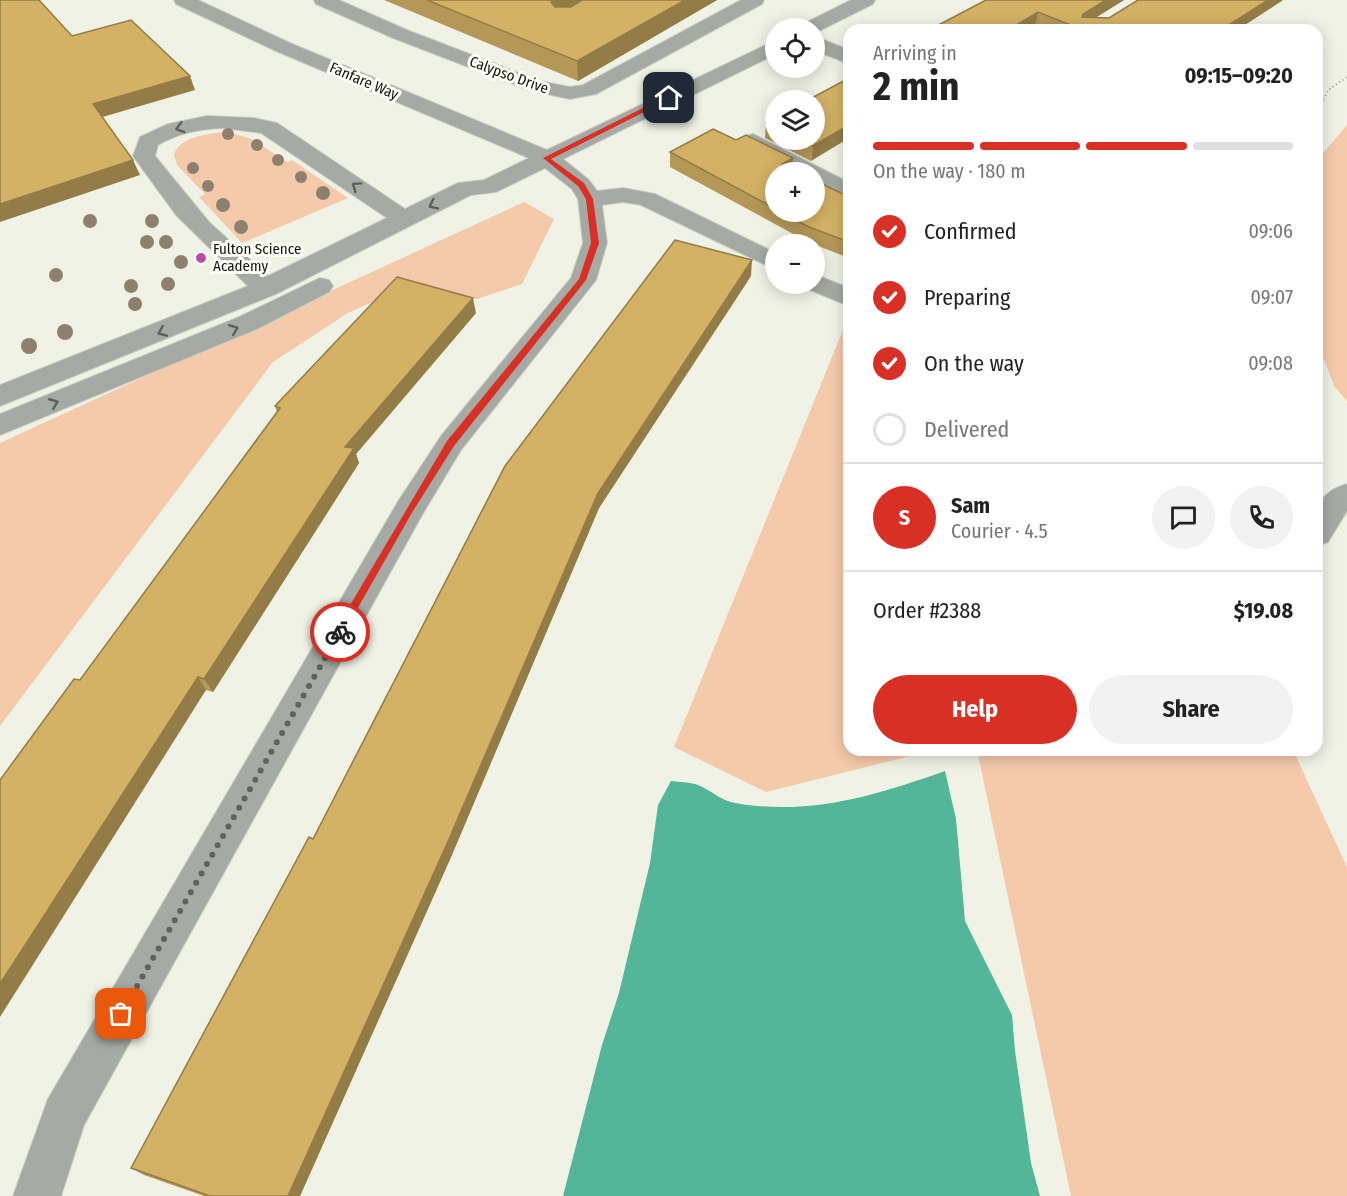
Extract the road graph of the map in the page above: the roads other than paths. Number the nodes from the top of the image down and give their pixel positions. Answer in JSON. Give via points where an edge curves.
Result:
{"nodes":[{"id":1,"x":183,"y":0,"type":"edge"},
{"id":2,"x":323,"y":0,"type":"edge"},
{"id":3,"x":755,"y":0,"type":"edge"},
{"id":4,"x":866,"y":0,"type":"edge"},
{"id":5,"x":825,"y":20,"type":"edge"},
{"id":6,"x":825,"y":47,"type":"edge"},
{"id":7,"x":765,"y":51,"type":"edge"},
{"id":8,"x":843,"y":55,"type":"edge"},
{"id":9,"x":753,"y":141,"type":"edge"},
{"id":10,"x":547,"y":158,"type":"junction"},
{"id":11,"x":792,"y":162,"type":"edge"},
{"id":12,"x":825,"y":178,"type":"edge"},
{"id":13,"x":843,"y":184,"type":"edge"},
{"id":14,"x":488,"y":187,"type":"junction"},
{"id":15,"x":590,"y":199,"type":"junction"},
{"id":16,"x":404,"y":219,"type":"junction"},
{"id":17,"x":765,"y":257,"type":"edge"},
{"id":18,"x":825,"y":287,"type":"edge"},
{"id":19,"x":267,"y":288,"type":"junction"},
{"id":20,"x":843,"y":295,"type":"edge"},
{"id":21,"x":0,"y":396,"type":"edge"},
{"id":22,"x":0,"y":425,"type":"edge"},
{"id":23,"x":1347,"y":495,"type":"edge"},
{"id":24,"x":1323,"y":524,"type":"edge"},
{"id":25,"x":37,"y":1196,"type":"edge"}],
"edges":[{"from":1,"to":10,"type":"street","name":"Fanfare Way","via":[[283,47]]},
{"from":2,"to":3,"type":"street","name":"Calypso Drive","via":[[535,86],[570,93],[590,90]]},
{"from":4,"to":5,"type":"street"},
{"from":6,"to":8,"type":"street"},
{"from":7,"to":10,"type":"street"},
{"from":9,"to":11,"type":"street"},
{"from":10,"to":14,"type":"street"},
{"from":10,"to":15,"type":"street","name":"Fanfare Way","via":[[581,184]]},
{"from":12,"to":13,"type":"street"},
{"from":14,"to":16,"type":"street","one_way":true,"via":[[466,188]]},
{"from":22,"to":14,"type":"street","one_way":true,"via":[[248,323],[482,204]]},
{"from":15,"to":17,"type":"street","via":[[623,195],[647,198]]},
{"from":15,"to":25,"type":"street","via":[[595,243],[583,280],[450,443],[410,508],[64,1115]]},
{"from":16,"to":19,"type":"street"},
{"from":16,"to":19,"type":"street","one_way":true,"via":[[269,128],[243,122],[208,123],[177,129],[148,142],[144,156],[159,180],[226,255]]},
{"from":18,"to":20,"type":"street"},
{"from":19,"to":21,"type":"street","one_way":true},
{"from":23,"to":24,"type":"street","via":[[1337,502]]}]}
